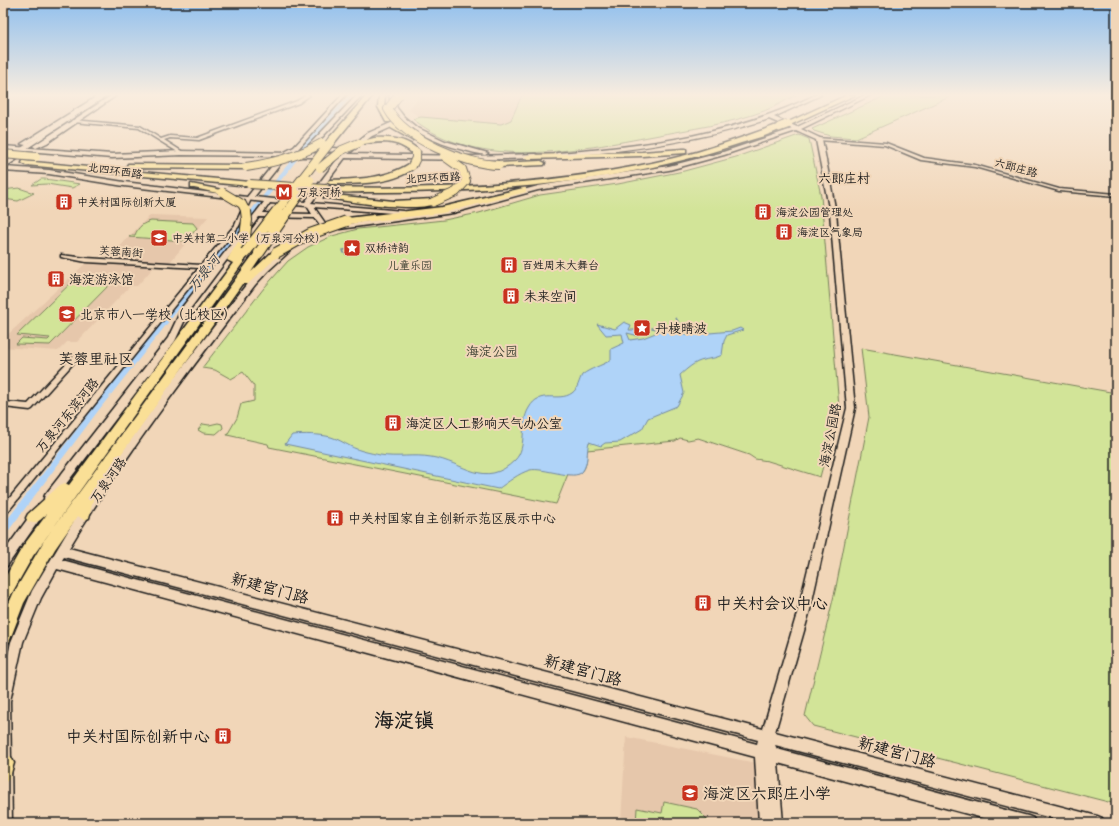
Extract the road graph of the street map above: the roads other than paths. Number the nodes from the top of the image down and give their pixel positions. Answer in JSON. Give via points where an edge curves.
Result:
{"nodes":[{"id":1,"x":41,"y":134,"type":"edge"},
{"id":2,"x":50,"y":134,"type":"edge"},
{"id":3,"x":55,"y":134,"type":"edge"},
{"id":4,"x":151,"y":134,"type":"edge"},
{"id":5,"x":212,"y":134,"type":"edge"},
{"id":6,"x":309,"y":134,"type":"edge"},
{"id":7,"x":323,"y":134,"type":"edge"},
{"id":8,"x":332,"y":134,"type":"edge"},
{"id":9,"x":338,"y":134,"type":"edge"},
{"id":10,"x":346,"y":134,"type":"edge"},
{"id":11,"x":370,"y":134,"type":"edge"},
{"id":12,"x":407,"y":134,"type":"edge"},
{"id":13,"x":415,"y":134,"type":"edge"},
{"id":14,"x":427,"y":134,"type":"edge"},
{"id":15,"x":705,"y":134,"type":"edge"},
{"id":16,"x":738,"y":134,"type":"edge"},
{"id":17,"x":746,"y":134,"type":"edge"},
{"id":18,"x":783,"y":134,"type":"edge"},
{"id":19,"x":807,"y":134,"type":"edge"},
{"id":20,"x":819,"y":139,"type":"junction"},
{"id":21,"x":161,"y":140,"type":"junction"},
{"id":22,"x":3,"y":148,"type":"edge"},
{"id":23,"x":29,"y":148,"type":"junction"},
{"id":24,"x":308,"y":149,"type":"junction"},
{"id":25,"x":21,"y":150,"type":"junction"},
{"id":26,"x":347,"y":150,"type":"junction"},
{"id":27,"x":683,"y":151,"type":"junction"},
{"id":28,"x":181,"y":153,"type":"junction"},
{"id":29,"x":3,"y":154,"type":"edge"},
{"id":30,"x":39,"y":154,"type":"junction"},
{"id":31,"x":642,"y":154,"type":"junction"},
{"id":32,"x":286,"y":155,"type":"junction"},
{"id":33,"x":343,"y":156,"type":"junction"},
{"id":34,"x":528,"y":157,"type":"junction"},
{"id":35,"x":3,"y":160,"type":"edge"},
{"id":36,"x":127,"y":166,"type":"junction"},
{"id":37,"x":3,"y":168,"type":"edge"},
{"id":38,"x":78,"y":168,"type":"junction"},
{"id":39,"x":320,"y":168,"type":"junction"},
{"id":40,"x":636,"y":168,"type":"junction"},
{"id":41,"x":12,"y":170,"type":"junction"},
{"id":42,"x":330,"y":182,"type":"junction"},
{"id":43,"x":588,"y":182,"type":"junction"},
{"id":44,"x":538,"y":188,"type":"junction"},
{"id":45,"x":422,"y":190,"type":"junction"},
{"id":46,"x":322,"y":192,"type":"junction"},
{"id":47,"x":511,"y":192,"type":"junction"},
{"id":48,"x":1116,"y":194,"type":"edge"},
{"id":49,"x":250,"y":199,"type":"junction"},
{"id":50,"x":269,"y":200,"type":"junction"},
{"id":51,"x":308,"y":203,"type":"junction"},
{"id":52,"x":417,"y":214,"type":"junction"},
{"id":53,"x":258,"y":215,"type":"junction"},
{"id":54,"x":316,"y":216,"type":"junction"},
{"id":55,"x":327,"y":230,"type":"junction"},
{"id":56,"x":63,"y":256,"type":"dead end"},
{"id":57,"x":202,"y":267,"type":"junction"},
{"id":58,"x":213,"y":317,"type":"junction"},
{"id":59,"x":172,"y":339,"type":"junction"},
{"id":60,"x":76,"y":357,"type":"dead end"},
{"id":61,"x":4,"y":405,"type":"edge"},
{"id":62,"x":83,"y":474,"type":"junction"},
{"id":63,"x":90,"y":487,"type":"junction"},
{"id":64,"x":3,"y":512,"type":"edge"},
{"id":65,"x":84,"y":514,"type":"junction"},
{"id":66,"x":33,"y":518,"type":"junction"},
{"id":67,"x":61,"y":551,"type":"junction"},
{"id":68,"x":3,"y":562,"type":"edge"},
{"id":69,"x":54,"y":563,"type":"junction"},
{"id":70,"x":3,"y":595,"type":"edge"},
{"id":71,"x":3,"y":636,"type":"edge"},
{"id":72,"x":766,"y":735,"type":"junction"},
{"id":73,"x":766,"y":752,"type":"junction"},
{"id":74,"x":4,"y":768,"type":"edge"},
{"id":75,"x":5,"y":823,"type":"edge"},
{"id":76,"x":766,"y":823,"type":"edge"},
{"id":77,"x":776,"y":823,"type":"edge"},
{"id":78,"x":1028,"y":823,"type":"edge"},
{"id":79,"x":1096,"y":823,"type":"edge"}],
"edges":[{"from":1,"to":23,"type":"street","via":[[24,144]]},
{"from":2,"to":23,"type":"main road"},
{"from":3,"to":23,"type":"main road"},
{"from":4,"to":21,"type":"street"},
{"from":5,"to":21,"type":"street","via":[[197,139],[170,137]]},
{"from":6,"to":32,"type":"street"},
{"from":7,"to":24,"type":"street"},
{"from":8,"to":36,"type":"highway","bridge":true,"via":[[296,156],[265,164],[246,167]]},
{"from":9,"to":62,"type":"highway","name":"万泉河路","bridge":true,"via":[[245,253]]},
{"from":10,"to":39,"type":"highway","name":"万泉河路","bridge":true},
{"from":11,"to":26,"type":"street"},
{"from":12,"to":46,"type":"highway","bridge":true,"via":[[462,169],[466,181],[457,193],[418,205],[395,204]]},
{"from":13,"to":31,"type":"highway","bridge":true,"via":[[447,152],[471,161],[499,166]]},
{"from":14,"to":34,"type":"street","via":[[443,143],[488,154]]},
{"from":15,"to":34,"type":"street","name":"北四环西路","via":[[647,145]]},
{"from":16,"to":27,"type":"highway","name":"北四环西路"},
{"from":17,"to":40,"type":"highway","name":"北四环西路","via":[[690,156]]},
{"from":18,"to":43,"type":"street","via":[[677,166]]},
{"from":19,"to":20,"type":"street"},
{"from":20,"to":48,"type":"street","name":"六郎庄路","via":[[879,143],[894,146],[922,159],[975,166],[1059,190]]},
{"from":20,"to":72,"type":"street","name":"海淀公园路","via":[[833,213],[851,408],[804,610]]},
{"from":21,"to":28,"type":"street"},
{"from":22,"to":25,"type":"street"},
{"from":23,"to":25,"type":"main road"},
{"from":23,"to":30,"type":"street","name":"北四环西路"},
{"from":23,"to":37,"type":"street"},
{"from":24,"to":26,"type":"street"},
{"from":24,"to":32,"type":"street","bridge":true},
{"from":25,"to":35,"type":"street"},
{"from":26,"to":33,"type":"street"},
{"from":27,"to":31,"type":"highway"},
{"from":27,"to":42,"type":"highway","name":"北四环西路","via":[[629,162],[516,177],[423,183]]},
{"from":28,"to":30,"type":"street","name":"北四环西路","via":[[112,156]]},
{"from":28,"to":32,"type":"street","name":"北四环西路"},
{"from":29,"to":30,"type":"highway","name":"北四环西路","bridge":true},
{"from":30,"to":36,"type":"highway","name":"北四环西路"},
{"from":30,"to":41,"type":"street"},
{"from":31,"to":34,"type":"highway"},
{"from":32,"to":33,"type":"street","name":"北四环西路","bridge":true},
{"from":32,"to":49,"type":"street"},
{"from":33,"to":34,"type":"street","name":"北四环西路"},
{"from":33,"to":51,"type":"street"},
{"from":35,"to":38,"type":"highway","name":"北四环西路"},
{"from":36,"to":42,"type":"highway","name":"北四环西路","bridge":true},
{"from":37,"to":41,"type":"street","name":"北四环西路"},
{"from":38,"to":46,"type":"highway","name":"北四环西路","bridge":true},
{"from":38,"to":59,"type":"highway","bridge":true,"via":[[202,187],[222,192],[244,207],[248,218],[245,236],[237,251],[222,275]]},
{"from":39,"to":42,"type":"highway","bridge":true,"via":[[345,148],[376,140],[408,145],[416,152],[412,166],[398,174],[383,178]]},
{"from":39,"to":58,"type":"highway","name":"万泉河路","bridge":true},
{"from":40,"to":43,"type":"highway"},
{"from":40,"to":45,"type":"highway","name":"北四环西路","via":[[519,184]]},
{"from":41,"to":49,"type":"street","name":"北四环西路","via":[[49,172]]},
{"from":43,"to":44,"type":"street"},
{"from":44,"to":47,"type":"highway"},
{"from":44,"to":55,"type":"street","via":[[453,211],[366,222]]},
{"from":45,"to":46,"type":"highway","name":"北四环西路"},
{"from":45,"to":47,"type":"highway","via":[[484,194]]},
{"from":47,"to":52,"type":"highway","via":[[460,206]]},
{"from":49,"to":50,"type":"street","name":"北四环西路"},
{"from":49,"to":57,"type":"street","name":"万泉河东滨河路","via":[[237,226]]},
{"from":50,"to":51,"type":"street","name":"北四环西路"},
{"from":50,"to":53,"type":"street"},
{"from":51,"to":52,"type":"street","name":"北四环西路"},
{"from":51,"to":54,"type":"street"},
{"from":52,"to":58,"type":"highway","bridge":true,"via":[[347,221],[299,238],[258,269]]},
{"from":53,"to":54,"type":"street"},
{"from":53,"to":59,"type":"street","via":[[186,308]]},
{"from":54,"to":55,"type":"street"},
{"from":55,"to":65,"type":"street","name":"万泉河路","via":[[294,245],[252,283],[176,382]]},
{"from":56,"to":57,"type":"street","name":"芙蓉南街","via":[[86,260]]},
{"from":57,"to":64,"type":"street","name":"万泉河东滨河路"},
{"from":58,"to":63,"type":"highway","name":"万泉河路"},
{"from":59,"to":66,"type":"street"},
{"from":60,"to":61,"type":"street","via":[[30,407]]},
{"from":62,"to":66,"type":"highway"},
{"from":62,"to":70,"type":"highway","name":"万泉河路","via":[[28,551]]},
{"from":63,"to":65,"type":"highway"},
{"from":63,"to":71,"type":"highway","name":"万泉河路","via":[[50,544],[18,599]]},
{"from":65,"to":67,"type":"street","name":"万泉河路"},
{"from":66,"to":68,"type":"street"},
{"from":67,"to":69,"type":"street","name":"万泉河路"},
{"from":67,"to":72,"type":"street","name":"新建宫门路"},
{"from":69,"to":73,"type":"street"},
{"from":69,"to":74,"type":"street","name":"万泉河路","via":[[36,595],[17,642],[4,701]]},
{"from":72,"to":73,"type":"street"},
{"from":72,"to":79,"type":"street","name":"新建宫门路"},
{"from":73,"to":76,"type":"street"},
{"from":73,"to":77,"type":"street"},
{"from":73,"to":78,"type":"street"},
{"from":74,"to":75,"type":"street","name":"万泉河路"}]}
